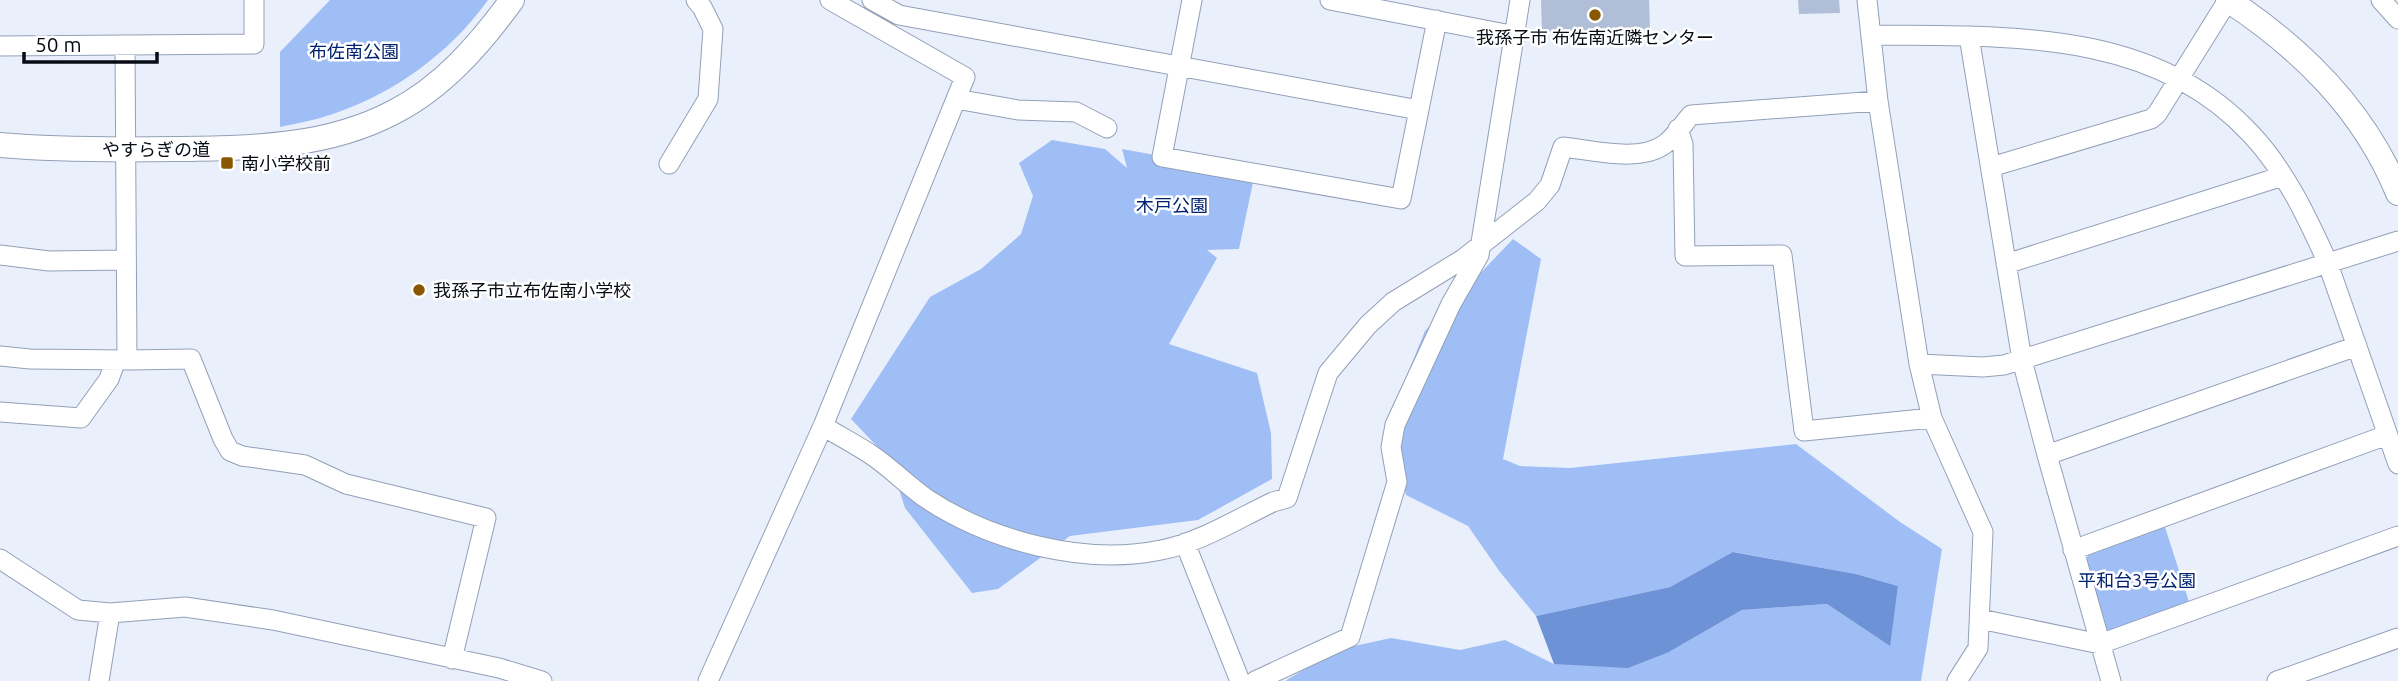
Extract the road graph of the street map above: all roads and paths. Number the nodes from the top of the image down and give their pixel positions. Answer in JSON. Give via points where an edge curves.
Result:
{"nodes":[{"id":1,"x":254,"y":0,"type":"edge"},
{"id":2,"x":512,"y":0,"type":"edge"},
{"id":3,"x":696,"y":0,"type":"edge"},
{"id":4,"x":718,"y":0,"type":"edge"},
{"id":5,"x":830,"y":0,"type":"edge"},
{"id":6,"x":872,"y":0,"type":"edge"},
{"id":7,"x":1192,"y":0,"type":"edge"},
{"id":8,"x":1330,"y":0,"type":"edge"},
{"id":9,"x":1520,"y":0,"type":"edge"},
{"id":10,"x":1867,"y":0,"type":"edge"},
{"id":11,"x":2228,"y":0,"type":"edge"},
{"id":12,"x":2381,"y":0,"type":"edge"},
{"id":13,"x":709,"y":19,"type":"junction"},
{"id":14,"x":2398,"y":19,"type":"edge"},
{"id":15,"x":1437,"y":20,"type":"junction"},
{"id":16,"x":1871,"y":35,"type":"junction"},
{"id":17,"x":1516,"y":36,"type":"junction"},
{"id":18,"x":1969,"y":36,"type":"junction"},
{"id":19,"x":125,"y":45,"type":"junction"},
{"id":20,"x":0,"y":46,"type":"edge"},
{"id":21,"x":1180,"y":65,"type":"junction"},
{"id":22,"x":2178,"y":79,"type":"junction"},
{"id":23,"x":956,"y":99,"type":"junction"},
{"id":24,"x":1878,"y":101,"type":"junction"},
{"id":25,"x":1419,"y":110,"type":"junction"},
{"id":26,"x":1107,"y":128,"type":"dead end"},
{"id":27,"x":1678,"y":129,"type":"junction"},
{"id":28,"x":0,"y":145,"type":"edge"},
{"id":29,"x":126,"y":150,"type":"junction"},
{"id":30,"x":670,"y":164,"type":"dead end"},
{"id":31,"x":1991,"y":167,"type":"junction"},
{"id":32,"x":2283,"y":176,"type":"junction"},
{"id":33,"x":2398,"y":193,"type":"edge"},
{"id":34,"x":2398,"y":240,"type":"edge"},
{"id":35,"x":1481,"y":242,"type":"junction"},
{"id":36,"x":0,"y":255,"type":"edge"},
{"id":37,"x":125,"y":260,"type":"junction"},
{"id":38,"x":2327,"y":261,"type":"junction"},
{"id":39,"x":2006,"y":264,"type":"junction"},
{"id":40,"x":2357,"y":345,"type":"junction"},
{"id":41,"x":0,"y":356,"type":"edge"},
{"id":42,"x":121,"y":360,"type":"junction"},
{"id":43,"x":2022,"y":360,"type":"junction"},
{"id":44,"x":1919,"y":364,"type":"junction"},
{"id":45,"x":0,"y":412,"type":"edge"},
{"id":46,"x":1932,"y":418,"type":"junction"},
{"id":47,"x":823,"y":426,"type":"junction"},
{"id":48,"x":2387,"y":435,"type":"junction"},
{"id":49,"x":2046,"y":455,"type":"junction"},
{"id":50,"x":2398,"y":464,"type":"edge"},
{"id":51,"x":2398,"y":536,"type":"edge"},
{"id":52,"x":1185,"y":543,"type":"junction"},
{"id":53,"x":2073,"y":550,"type":"junction"},
{"id":54,"x":0,"y":559,"type":"edge"},
{"id":55,"x":110,"y":613,"type":"junction"},
{"id":56,"x":1980,"y":619,"type":"junction"},
{"id":57,"x":2398,"y":638,"type":"edge"},
{"id":58,"x":2100,"y":644,"type":"junction"},
{"id":59,"x":452,"y":659,"type":"junction"},
{"id":60,"x":99,"y":681,"type":"edge"},
{"id":61,"x":542,"y":681,"type":"edge"},
{"id":62,"x":708,"y":681,"type":"edge"},
{"id":63,"x":1240,"y":681,"type":"edge"},
{"id":64,"x":1255,"y":681,"type":"edge"},
{"id":65,"x":1957,"y":681,"type":"edge"},
{"id":66,"x":2111,"y":681,"type":"edge"},
{"id":67,"x":2277,"y":681,"type":"edge"}],
"edges":[{"from":1,"to":19,"type":"street","via":[[254,44]]},
{"from":2,"to":29,"type":"street","name":"やすらぎの道","via":[[481,41],[439,81],[394,112],[358,128],[270,146]]},
{"from":3,"to":13,"type":"street"},
{"from":4,"to":13,"type":"street"},
{"from":5,"to":23,"type":"street","via":[[965,77]]},
{"from":6,"to":21,"type":"street","via":[[899,15]]},
{"from":7,"to":21,"type":"street"},
{"from":8,"to":15,"type":"street"},
{"from":9,"to":17,"type":"street"},
{"from":10,"to":16,"type":"street"},
{"from":11,"to":22,"type":"street"},
{"from":11,"to":33,"type":"street","via":[[2276,33],[2324,78],[2367,134]]},
{"from":12,"to":14,"type":"street"},
{"from":13,"to":30,"type":"street","via":[[713,29],[708,99]]},
{"from":15,"to":17,"type":"street"},
{"from":15,"to":25,"type":"street"},
{"from":16,"to":18,"type":"street"},
{"from":16,"to":24,"type":"street"},
{"from":17,"to":35,"type":"street"},
{"from":18,"to":22,"type":"street","via":[[2098,49]]},
{"from":18,"to":31,"type":"street"},
{"from":19,"to":20,"type":"street"},
{"from":19,"to":29,"type":"street"},
{"from":21,"to":25,"type":"street"},
{"from":21,"to":25,"type":"street","via":[[1162,157],[1401,199]]},
{"from":22,"to":31,"type":"street","via":[[2151,120]]},
{"from":22,"to":32,"type":"street","via":[[2228,112]]},
{"from":23,"to":26,"type":"street","via":[[1017,110],[1076,112]]},
{"from":23,"to":47,"type":"street"},
{"from":24,"to":27,"type":"street","via":[[1691,116]]},
{"from":24,"to":44,"type":"street"},
{"from":27,"to":35,"type":"street","via":[[1668,143],[1640,155],[1563,147],[1544,193]]},
{"from":27,"to":46,"type":"street","via":[[1684,144],[1685,256],[1782,255],[1804,431]]},
{"from":28,"to":29,"type":"street","name":"やすらぎの道"},
{"from":29,"to":37,"type":"street"},
{"from":31,"to":39,"type":"street"},
{"from":32,"to":38,"type":"street"},
{"from":32,"to":39,"type":"street"},
{"from":34,"to":38,"type":"street"},
{"from":35,"to":52,"type":"street","via":[[1463,259],[1393,302],[1328,373],[1287,498]]},
{"from":35,"to":64,"type":"street","via":[[1479,255],[1395,425],[1391,447],[1397,482],[1350,637]]},
{"from":36,"to":37,"type":"street","via":[[49,261]]},
{"from":37,"to":42,"type":"street"},
{"from":38,"to":40,"type":"street"},
{"from":38,"to":43,"type":"street"},
{"from":39,"to":43,"type":"street"},
{"from":40,"to":48,"type":"street"},
{"from":40,"to":49,"type":"street"},
{"from":41,"to":42,"type":"street"},
{"from":42,"to":45,"type":"street","via":[[81,418]]},
{"from":42,"to":59,"type":"street","via":[[191,359],[230,451],[305,465],[346,484],[486,518]]},
{"from":43,"to":44,"type":"street","via":[[1983,367]]},
{"from":43,"to":49,"type":"street"},
{"from":44,"to":46,"type":"street"},
{"from":46,"to":56,"type":"street","via":[[1983,531]]},
{"from":47,"to":52,"type":"street","via":[[873,456],[926,499],[979,528],[1050,549],[1118,555]]},
{"from":47,"to":62,"type":"street"},
{"from":48,"to":50,"type":"street"},
{"from":48,"to":53,"type":"street"},
{"from":49,"to":53,"type":"street"},
{"from":51,"to":58,"type":"street"},
{"from":52,"to":63,"type":"street"},
{"from":53,"to":58,"type":"street"},
{"from":54,"to":55,"type":"street","via":[[78,610]]},
{"from":55,"to":59,"type":"street","via":[[185,607],[273,620]]},
{"from":55,"to":60,"type":"street"},
{"from":56,"to":58,"type":"street"},
{"from":56,"to":65,"type":"street","via":[[1978,648]]},
{"from":57,"to":67,"type":"street"},
{"from":58,"to":66,"type":"street"},
{"from":59,"to":61,"type":"street"}]}
